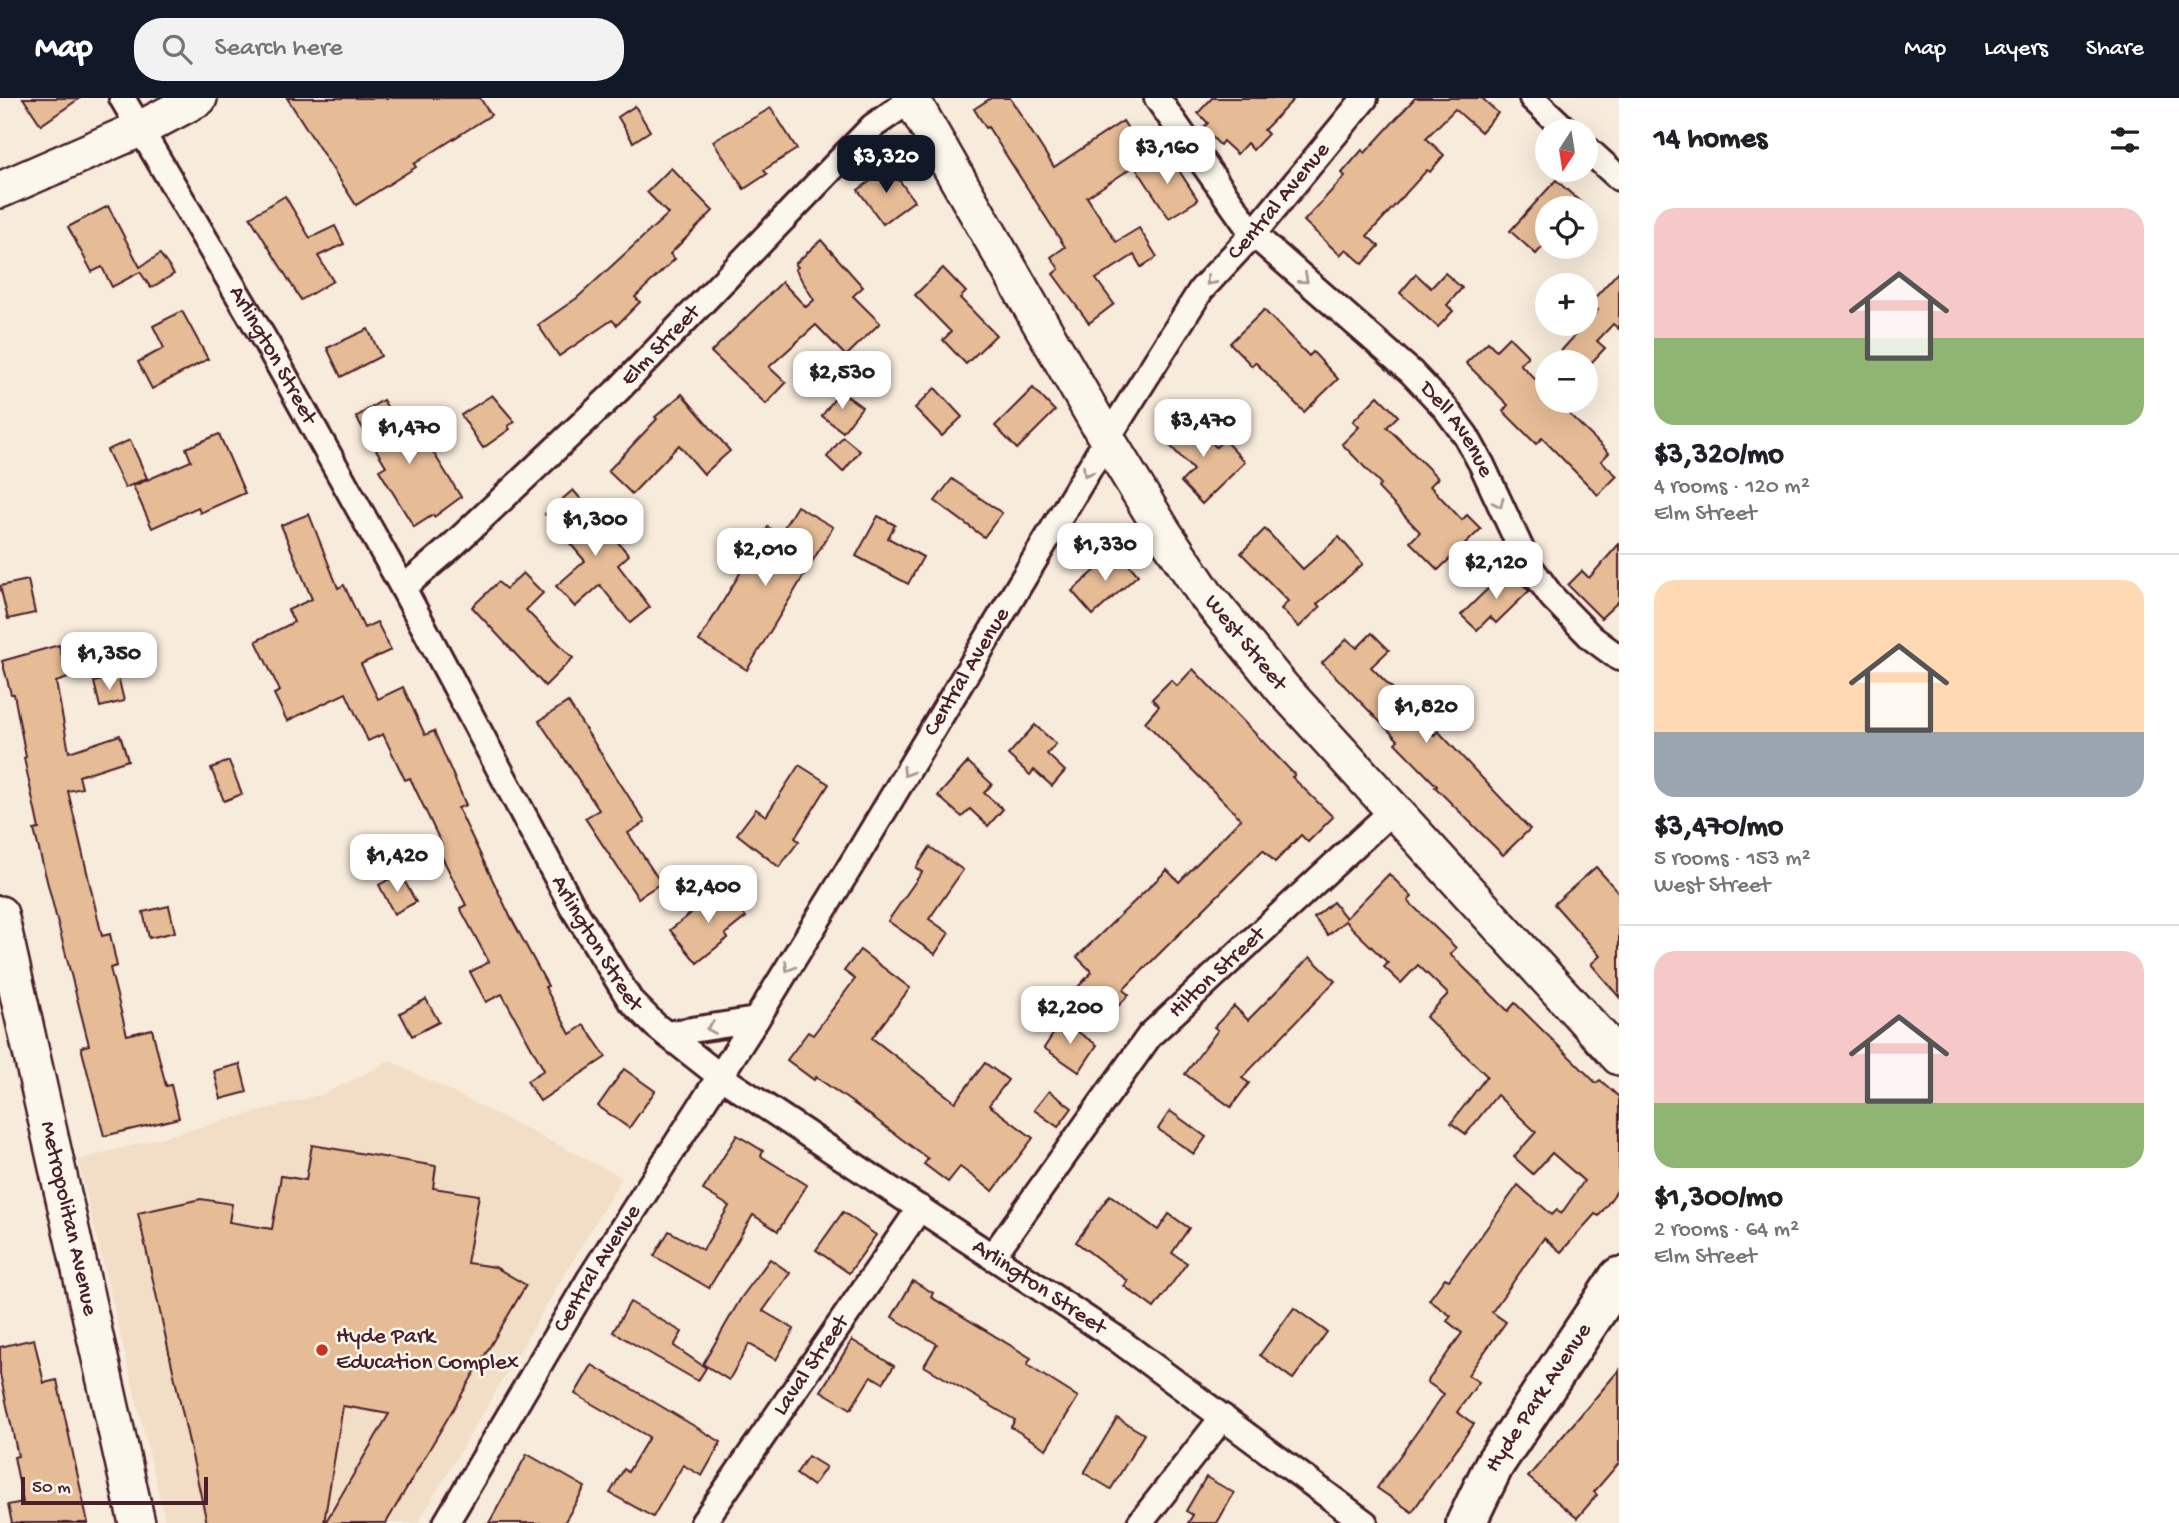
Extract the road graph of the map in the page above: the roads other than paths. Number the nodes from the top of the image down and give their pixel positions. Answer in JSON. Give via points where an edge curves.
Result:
{"nodes":[{"id":1,"x":122,"y":98,"type":"edge"},
{"id":2,"x":199,"y":98,"type":"edge"},
{"id":3,"x":912,"y":98,"type":"edge"},
{"id":4,"x":1157,"y":98,"type":"edge"},
{"id":5,"x":1365,"y":98,"type":"edge"},
{"id":6,"x":1532,"y":98,"type":"edge"},
{"id":7,"x":1554,"y":119,"type":"edge"},
{"id":8,"x":142,"y":128,"type":"junction"},
{"id":9,"x":1598,"y":159,"type":"edge"},
{"id":10,"x":1619,"y":178,"type":"edge"},
{"id":11,"x":0,"y":190,"type":"edge"},
{"id":12,"x":1253,"y":234,"type":"junction"},
{"id":13,"x":1107,"y":439,"type":"junction"},
{"id":14,"x":402,"y":587,"type":"junction"},
{"id":15,"x":1619,"y":658,"type":"edge"},
{"id":16,"x":1392,"y":811,"type":"junction"},
{"id":17,"x":0,"y":914,"type":"edge"},
{"id":18,"x":756,"y":1020,"type":"junction"},
{"id":19,"x":666,"y":1034,"type":"junction"},
{"id":20,"x":1619,"y":1057,"type":"edge"},
{"id":21,"x":721,"y":1077,"type":"junction"},
{"id":22,"x":920,"y":1208,"type":"junction"},
{"id":23,"x":992,"y":1257,"type":"junction"},
{"id":24,"x":1619,"y":1277,"type":"edge"},
{"id":25,"x":1223,"y":1417,"type":"junction"},
{"id":26,"x":137,"y":1523,"type":"edge"},
{"id":27,"x":446,"y":1523,"type":"edge"},
{"id":28,"x":703,"y":1523,"type":"edge"},
{"id":29,"x":1139,"y":1523,"type":"edge"},
{"id":30,"x":1365,"y":1523,"type":"edge"},
{"id":31,"x":1466,"y":1523,"type":"edge"}],
"edges":[{"from":1,"to":8,"type":"street","name":"Arlington Street"},
{"from":2,"to":8,"type":"main road"},
{"from":3,"to":13,"type":"main road","name":"West Street"},
{"from":3,"to":14,"type":"street","name":"Elm Street","via":[[873,126],[619,388],[451,547]]},
{"from":4,"to":12,"type":"street","name":"Dell Avenue"},
{"from":5,"to":12,"type":"street","name":"Central Avenue"},
{"from":6,"to":7,"type":"street"},
{"from":8,"to":11,"type":"main road"},
{"from":8,"to":14,"type":"street","name":"Arlington Street"},
{"from":9,"to":10,"type":"street"},
{"from":12,"to":13,"type":"street","name":"Central Avenue","one_way":true,"via":[[1201,290]]},
{"from":12,"to":15,"type":"street","name":"Dell Avenue","one_way":true,"via":[[1411,372],[1446,409],[1482,465],[1528,564],[1552,597]]},
{"from":13,"to":16,"type":"main road","name":"West Street","via":[[1205,594]]},
{"from":13,"to":18,"type":"street","name":"Central Avenue","one_way":true},
{"from":14,"to":19,"type":"street","name":"Arlington Street","via":[[572,906],[629,1000]]},
{"from":16,"to":20,"type":"main road","name":"West Street"},
{"from":16,"to":23,"type":"street","name":"Hilton Street","via":[[1150,1035]]},
{"from":17,"to":26,"type":"main road","name":"Metropolitan Avenue"},
{"from":18,"to":19,"type":"street","one_way":true},
{"from":18,"to":21,"type":"street","name":"Central Avenue"},
{"from":19,"to":21,"type":"street","name":"Arlington Street"},
{"from":21,"to":22,"type":"street","name":"Arlington Street"},
{"from":21,"to":27,"type":"street","name":"Central Avenue","via":[[589,1280]]},
{"from":22,"to":23,"type":"street","name":"Arlington Street"},
{"from":22,"to":28,"type":"street","name":"Laval Street"},
{"from":23,"to":25,"type":"street","name":"Arlington Street","via":[[1117,1339]]},
{"from":24,"to":31,"type":"main road","name":"Hyde Park Avenue","via":[[1494,1465]]},
{"from":25,"to":29,"type":"street"},
{"from":25,"to":30,"type":"street","name":"Arlington Street"}]}
